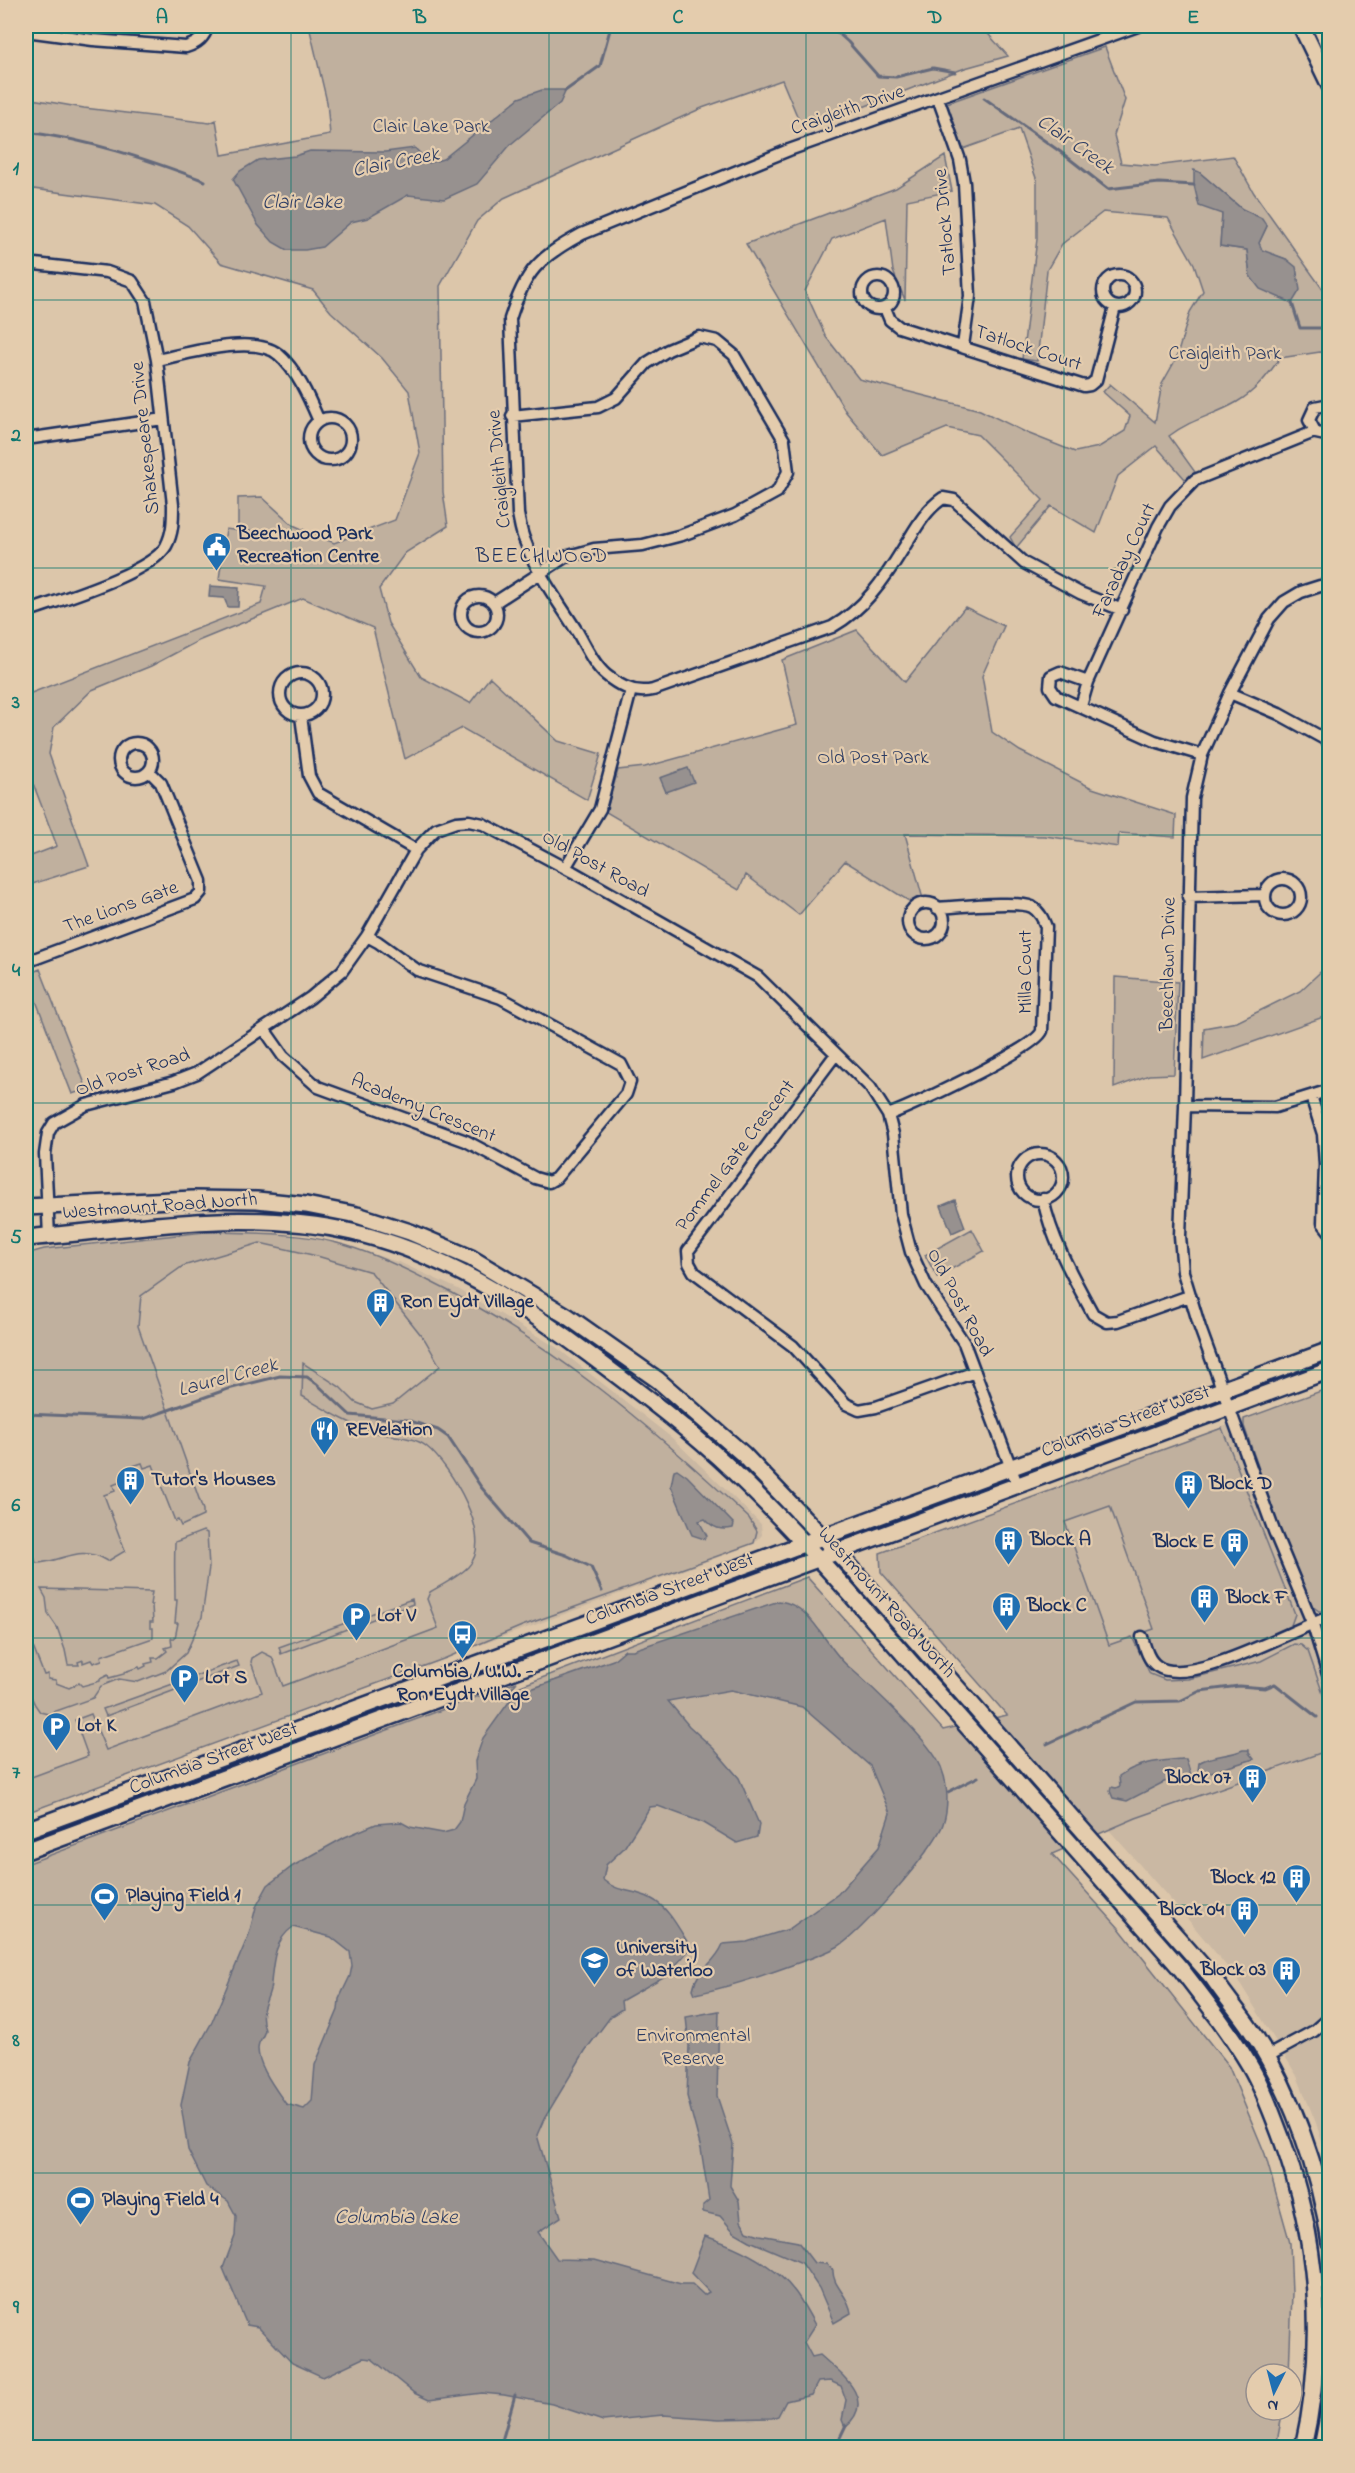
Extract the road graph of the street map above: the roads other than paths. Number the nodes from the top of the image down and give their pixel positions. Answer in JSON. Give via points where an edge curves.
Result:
{"nodes":[{"id":1,"x":208,"y":26,"type":"edge"},
{"id":2,"x":1138,"y":26,"type":"edge"},
{"id":3,"x":1301,"y":26,"type":"edge"},
{"id":4,"x":1320,"y":26,"type":"edge"},
{"id":5,"x":26,"y":31,"type":"edge"},
{"id":6,"x":1329,"y":48,"type":"edge"},
{"id":7,"x":1329,"y":86,"type":"edge"},
{"id":8,"x":938,"y":98,"type":"junction"},
{"id":9,"x":26,"y":263,"type":"edge"},
{"id":10,"x":1115,"y":307,"type":"dead end"},
{"id":11,"x":885,"y":308,"type":"dead end"},
{"id":12,"x":963,"y":346,"type":"junction"},
{"id":13,"x":157,"y":360,"type":"junction"},
{"id":14,"x":1329,"y":404,"type":"edge"},
{"id":15,"x":512,"y":416,"type":"junction"},
{"id":16,"x":163,"y":419,"type":"junction"},
{"id":17,"x":319,"y":421,"type":"dead end"},
{"id":18,"x":1314,"y":432,"type":"junction"},
{"id":19,"x":1329,"y":436,"type":"edge"},
{"id":20,"x":26,"y":439,"type":"edge"},
{"id":21,"x":541,"y":573,"type":"junction"},
{"id":22,"x":1329,"y":585,"type":"edge"},
{"id":23,"x":494,"y":603,"type":"dead end"},
{"id":24,"x":1122,"y":610,"type":"junction"},
{"id":25,"x":26,"y":612,"type":"edge"},
{"id":26,"x":1088,"y":682,"type":"junction"},
{"id":27,"x":631,"y":690,"type":"junction"},
{"id":28,"x":1230,"y":693,"type":"junction"},
{"id":29,"x":1081,"y":706,"type":"junction"},
{"id":30,"x":301,"y":716,"type":"junction"},
{"id":31,"x":1329,"y":742,"type":"edge"},
{"id":32,"x":1202,"y":754,"type":"junction"},
{"id":33,"x":149,"y":771,"type":"dead end"},
{"id":34,"x":416,"y":850,"type":"junction"},
{"id":35,"x":566,"y":868,"type":"junction"},
{"id":36,"x":1265,"y":895,"type":"dead end"},
{"id":37,"x":1188,"y":897,"type":"junction"},
{"id":38,"x":938,"y":908,"type":"dead end"},
{"id":39,"x":367,"y":936,"type":"junction"},
{"id":40,"x":26,"y":962,"type":"edge"},
{"id":41,"x":264,"y":1029,"type":"junction"},
{"id":42,"x":836,"y":1054,"type":"junction"},
{"id":43,"x":1329,"y":1090,"type":"edge"},
{"id":44,"x":1311,"y":1096,"type":"junction"},
{"id":45,"x":1185,"y":1106,"type":"junction"},
{"id":46,"x":888,"y":1115,"type":"junction"},
{"id":47,"x":1043,"y":1199,"type":"junction"},
{"id":48,"x":47,"y":1206,"type":"junction"},
{"id":49,"x":26,"y":1207,"type":"edge"},
{"id":50,"x":1329,"y":1232,"type":"edge"},
{"id":51,"x":49,"y":1236,"type":"junction"},
{"id":52,"x":26,"y":1238,"type":"edge"},
{"id":53,"x":1189,"y":1296,"type":"junction"},
{"id":54,"x":1329,"y":1350,"type":"edge"},
{"id":55,"x":1329,"y":1370,"type":"edge"},
{"id":56,"x":975,"y":1372,"type":"junction"},
{"id":57,"x":1224,"y":1390,"type":"junction"},
{"id":58,"x":1229,"y":1407,"type":"junction"},
{"id":59,"x":1011,"y":1468,"type":"junction"},
{"id":60,"x":1017,"y":1484,"type":"junction"},
{"id":61,"x":823,"y":1538,"type":"junction"},
{"id":62,"x":806,"y":1543,"type":"junction"},
{"id":63,"x":837,"y":1552,"type":"junction"},
{"id":64,"x":820,"y":1559,"type":"junction"},
{"id":65,"x":1329,"y":1617,"type":"edge"},
{"id":66,"x":1312,"y":1622,"type":"junction"},
{"id":67,"x":1142,"y":1637,"type":"dead end"},
{"id":68,"x":1329,"y":1681,"type":"edge"},
{"id":69,"x":26,"y":1830,"type":"edge"},
{"id":70,"x":26,"y":1851,"type":"edge"},
{"id":71,"x":1329,"y":2017,"type":"edge"},
{"id":72,"x":1266,"y":2057,"type":"junction"},
{"id":73,"x":1329,"y":2237,"type":"edge"},
{"id":74,"x":1329,"y":2406,"type":"edge"},
{"id":75,"x":1303,"y":2448,"type":"edge"},
{"id":76,"x":1322,"y":2448,"type":"edge"}],
"edges":[{"from":1,"to":5,"type":"street","via":[[205,36],[186,47]]},
{"from":2,"to":8,"type":"street","name":"Craigleith Drive"},
{"from":3,"to":7,"type":"main road"},
{"from":4,"to":6,"type":"main road"},
{"from":8,"to":12,"type":"street","name":"Tatlock Drive","via":[[964,183],[970,296]]},
{"from":8,"to":15,"type":"street","name":"Craigleith Drive","via":[[789,150],[582,234],[550,251],[526,278],[510,319]]},
{"from":9,"to":13,"type":"street","name":"Shakespeare Drive","via":[[107,272],[132,281],[145,301]]},
{"from":10,"to":12,"type":"street","name":"Tatlock Court","via":[[1096,380],[1090,385]]},
{"from":11,"to":12,"type":"street","name":"Tatlock Court","via":[[890,320],[899,327]]},
{"from":13,"to":16,"type":"street","name":"Shakespeare Drive"},
{"from":13,"to":17,"type":"street","via":[[230,347],[265,347],[290,367]]},
{"from":14,"to":18,"type":"street","via":[[1312,412],[1309,420]]},
{"from":15,"to":21,"type":"street","name":"Craigleith Drive","via":[[518,514],[524,540]]},
{"from":15,"to":21,"type":"street","via":[[598,407],[616,398],[647,363],[699,338],[717,341],[734,356],[784,440],[788,456],[788,472],[777,492],[735,515],[644,545],[566,557]]},
{"from":16,"to":20,"type":"street"},
{"from":16,"to":25,"type":"street","name":"Shakespeare Drive","via":[[173,506],[173,528],[166,547],[149,563]]},
{"from":18,"to":19,"type":"street"},
{"from":18,"to":24,"type":"street","name":"Faraday Court","via":[[1196,480],[1182,492],[1158,527]]},
{"from":21,"to":23,"type":"street"},
{"from":21,"to":27,"type":"street","name":"Craigleith Drive","via":[[604,674]]},
{"from":22,"to":28,"type":"street","name":"Beechlawn Drive","via":[[1300,592],[1284,602],[1269,619]]},
{"from":24,"to":26,"type":"street","name":"Faraday Court"},
{"from":24,"to":27,"type":"street","via":[[1024,563],[954,500],[943,498],[923,516],[879,587],[850,617],[832,627],[652,690]]},
{"from":26,"to":29,"type":"street","name":"Faraday Court"},
{"from":26,"to":29,"type":"street","via":[[1060,672],[1052,676],[1050,687],[1056,696]]},
{"from":27,"to":35,"type":"street","via":[[600,809]]},
{"from":28,"to":31,"type":"street"},
{"from":28,"to":32,"type":"street","name":"Beechlawn Drive"},
{"from":29,"to":32,"type":"street","via":[[1155,741]]},
{"from":30,"to":30,"type":"street","via":[[316,709],[322,700],[316,679],[303,673],[285,679],[279,696],[286,710]]},
{"from":30,"to":34,"type":"street","via":[[309,776],[318,793]]},
{"from":32,"to":37,"type":"street","name":"Beechlawn Drive","via":[[1192,798]]},
{"from":33,"to":40,"type":"street","name":"The Lions Gate","via":[[161,783],[201,880],[201,892],[195,899]]},
{"from":34,"to":35,"type":"street","name":"Old Post Road","via":[[436,829],[468,821],[483,824]]},
{"from":34,"to":39,"type":"street","name":"Old Post Road"},
{"from":35,"to":42,"type":"street","name":"Old Post Road","via":[[758,977]]},
{"from":36,"to":37,"type":"street"},
{"from":37,"to":45,"type":"street","name":"Beechlawn Drive"},
{"from":38,"to":46,"type":"street","name":"Milla Court","via":[[1016,904],[1032,907],[1042,917],[1046,939],[1042,1031],[1036,1041],[1011,1055]]},
{"from":39,"to":41,"type":"street","name":"Old Post Road","via":[[342,971]]},
{"from":39,"to":41,"type":"street","name":"Academy Crescent","via":[[417,970],[501,998],[621,1064],[630,1082],[626,1094],[556,1178],[549,1182],[535,1178],[466,1141],[318,1087],[283,1056]]},
{"from":41,"to":48,"type":"street","name":"Old Post Road","via":[[197,1073],[86,1106],[54,1123],[48,1132],[45,1154]]},
{"from":42,"to":46,"type":"street","name":"Old Post Road","via":[[870,1087]]},
{"from":42,"to":56,"type":"street","name":"Pommel Gate Crescent","via":[[688,1251],[689,1263],[694,1272],[793,1346],[846,1404],[859,1410]]},
{"from":43,"to":44,"type":"street"},
{"from":44,"to":45,"type":"street","via":[[1275,1107]]},
{"from":44,"to":50,"type":"street","via":[[1323,1134],[1322,1213]]},
{"from":45,"to":53,"type":"street","name":"Beechlawn Drive","via":[[1180,1236]]},
{"from":46,"to":56,"type":"street","name":"Old Post Road","via":[[911,1252],[926,1285],[964,1343]]},
{"from":47,"to":47,"type":"street","via":[[1058,1191],[1062,1170],[1051,1156],[1030,1155],[1020,1166],[1018,1182],[1029,1197]]},
{"from":47,"to":53,"type":"street","via":[[1049,1227],[1063,1257],[1093,1314],[1099,1318],[1118,1322]]},
{"from":48,"to":49,"type":"main road","name":"Westmount Road North"},
{"from":48,"to":51,"type":"street","name":"Old Post Road"},
{"from":48,"to":61,"type":"main road","name":"Westmount Road North","via":[[193,1199],[306,1205],[357,1215],[410,1232],[471,1258],[567,1316],[658,1380],[743,1454]]},
{"from":51,"to":52,"type":"main road","name":"Westmount Road North"},
{"from":51,"to":62,"type":"main road","name":"Westmount Road North","via":[[255,1219],[353,1232],[454,1269],[557,1330],[669,1415]]},
{"from":53,"to":57,"type":"street","name":"Beechlawn Drive"},
{"from":54,"to":57,"type":"main road","name":"Columbia Street West"},
{"from":55,"to":58,"type":"main road","name":"Columbia Street West"},
{"from":56,"to":59,"type":"street","name":"Old Post Road"},
{"from":57,"to":58,"type":"street","name":"Beechlawn Drive"},
{"from":57,"to":59,"type":"main road","name":"Columbia Street West"},
{"from":58,"to":60,"type":"main road","name":"Columbia Street West"},
{"from":58,"to":66,"type":"street","name":"Beechlawn Drive"},
{"from":59,"to":60,"type":"street","name":"Old Post Road"},
{"from":59,"to":61,"type":"main road","name":"Columbia Street West"},
{"from":60,"to":63,"type":"main road","name":"Columbia Street West"},
{"from":61,"to":62,"type":"main road","name":"Columbia Street West"},
{"from":61,"to":63,"type":"main road","name":"Westmount Road North"},
{"from":62,"to":64,"type":"main road","name":"Westmount Road North"},
{"from":62,"to":69,"type":"main road","name":"Columbia Street West"},
{"from":63,"to":64,"type":"main road","name":"Columbia Street West"},
{"from":63,"to":72,"type":"main road","name":"Westmount Road North","via":[[1213,1978]]},
{"from":64,"to":70,"type":"main road","name":"Columbia Street West"},
{"from":64,"to":75,"type":"main road","name":"Westmount Road North","via":[[1181,1969],[1250,2067],[1292,2165],[1311,2248],[1316,2347]]},
{"from":65,"to":66,"type":"street"},
{"from":66,"to":67,"type":"street","via":[[1229,1661],[1194,1669],[1166,1670],[1156,1665]]},
{"from":66,"to":68,"type":"street","name":"Beechlawn Drive"},
{"from":71,"to":72,"type":"street","via":[[1314,2031]]},
{"from":72,"to":73,"type":"main road","name":"Westmount Road North","via":[[1307,2147]]},
{"from":74,"to":76,"type":"main road"}]}
